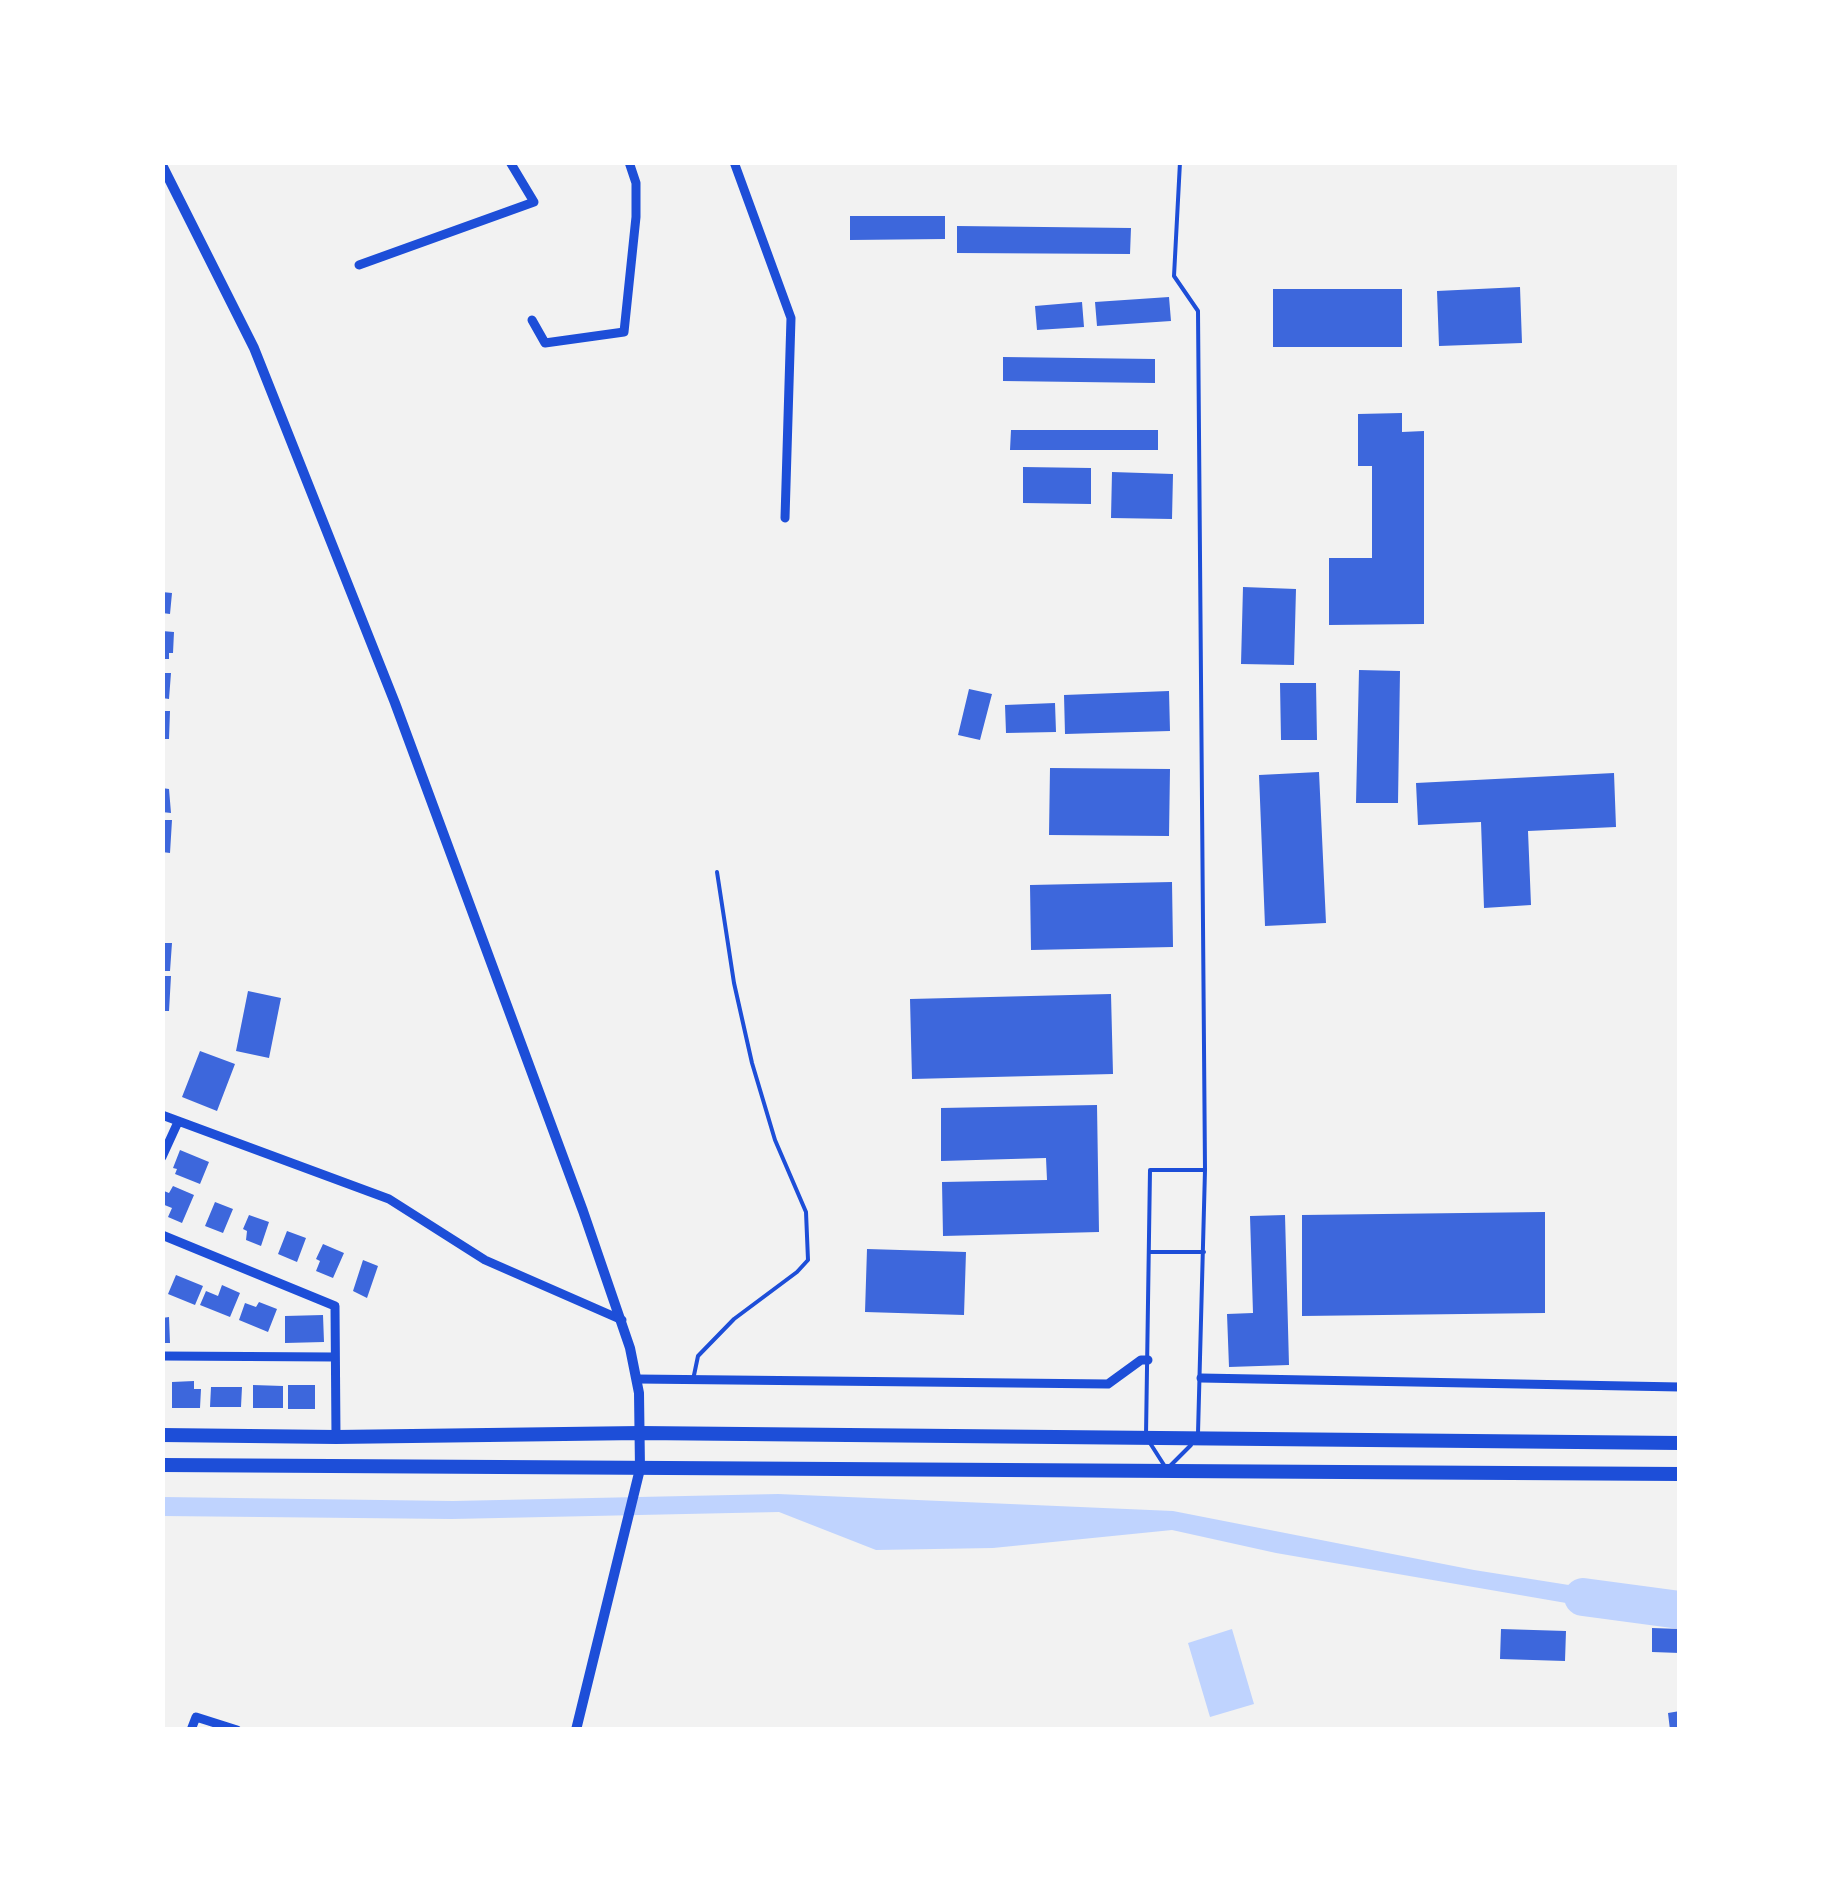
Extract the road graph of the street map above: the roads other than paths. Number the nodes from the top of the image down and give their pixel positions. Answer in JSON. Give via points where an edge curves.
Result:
{"nodes":[{"id":1,"x":510,"y":162,"type":"edge"},
{"id":2,"x":628,"y":162,"type":"edge"},
{"id":3,"x":734,"y":162,"type":"edge"},
{"id":4,"x":1180,"y":162,"type":"edge"},
{"id":5,"x":162,"y":165,"type":"edge"},
{"id":6,"x":359,"y":265,"type":"dead end"},
{"id":7,"x":532,"y":320,"type":"dead end"},
{"id":8,"x":785,"y":518,"type":"dead end"},
{"id":9,"x":717,"y":872,"type":"dead end"},
{"id":10,"x":162,"y":1115,"type":"edge"},
{"id":11,"x":178,"y":1122,"type":"junction"},
{"id":12,"x":162,"y":1157,"type":"edge"},
{"id":13,"x":1205,"y":1170,"type":"junction"},
{"id":14,"x":162,"y":1235,"type":"edge"},
{"id":15,"x":1150,"y":1252,"type":"junction"},
{"id":16,"x":1204,"y":1252,"type":"junction"},
{"id":17,"x":622,"y":1320,"type":"junction"},
{"id":18,"x":162,"y":1356,"type":"edge"},
{"id":19,"x":334,"y":1358,"type":"junction"},
{"id":20,"x":1148,"y":1360,"type":"junction"},
{"id":21,"x":1200,"y":1378,"type":"junction"},
{"id":22,"x":637,"y":1379,"type":"junction"},
{"id":23,"x":692,"y":1380,"type":"junction"},
{"id":24,"x":1680,"y":1387,"type":"edge"},
{"id":25,"x":640,"y":1434,"type":"junction"},
{"id":26,"x":162,"y":1435,"type":"edge"},
{"id":27,"x":336,"y":1437,"type":"junction"},
{"id":28,"x":1146,"y":1438,"type":"junction"},
{"id":29,"x":1198,"y":1438,"type":"junction"},
{"id":30,"x":1680,"y":1443,"type":"edge"},
{"id":31,"x":162,"y":1465,"type":"edge"},
{"id":32,"x":640,"y":1469,"type":"junction"},
{"id":33,"x":1167,"y":1469,"type":"junction"},
{"id":34,"x":1680,"y":1474,"type":"edge"},
{"id":35,"x":191,"y":1730,"type":"edge"},
{"id":36,"x":238,"y":1730,"type":"edge"},
{"id":37,"x":576,"y":1730,"type":"edge"}],
"edges":[{"from":1,"to":6,"type":"street","via":[[534,202]]},
{"from":2,"to":7,"type":"street","via":[[636,217],[624,332],[545,343]]},
{"from":3,"to":8,"type":"street","via":[[790,318]]},
{"from":4,"to":13,"type":"lane","via":[[1174,276],[1198,311]]},
{"from":5,"to":17,"type":"street","via":[[254,348],[381,667]]},
{"from":9,"to":23,"type":"lane","via":[[752,1064],[806,1212],[808,1260],[698,1356]]},
{"from":10,"to":11,"type":"street"},
{"from":11,"to":12,"type":"street"},
{"from":11,"to":17,"type":"street","via":[[389,1199],[485,1260]]},
{"from":13,"to":15,"type":"lane","via":[[1150,1170]]},
{"from":13,"to":16,"type":"lane"},
{"from":14,"to":19,"type":"street","via":[[334,1306]]},
{"from":15,"to":16,"type":"lane"},
{"from":15,"to":20,"type":"lane"},
{"from":16,"to":21,"type":"lane"},
{"from":17,"to":22,"type":"street"},
{"from":18,"to":19,"type":"street"},
{"from":19,"to":27,"type":"street"},
{"from":20,"to":23,"type":"street","via":[[1108,1384]]},
{"from":20,"to":28,"type":"lane"},
{"from":21,"to":24,"type":"street"},
{"from":21,"to":29,"type":"lane"},
{"from":22,"to":23,"type":"street"},
{"from":22,"to":25,"type":"street"},
{"from":25,"to":27,"type":"highway"},
{"from":25,"to":28,"type":"highway"},
{"from":25,"to":32,"type":"street"},
{"from":26,"to":27,"type":"highway"},
{"from":28,"to":29,"type":"highway"},
{"from":28,"to":33,"type":"lane"},
{"from":29,"to":30,"type":"highway"},
{"from":29,"to":33,"type":"lane"},
{"from":31,"to":32,"type":"highway"},
{"from":32,"to":33,"type":"highway"},
{"from":32,"to":37,"type":"street"},
{"from":33,"to":34,"type":"highway"},
{"from":35,"to":36,"type":"street","via":[[196,1718]]}]}
